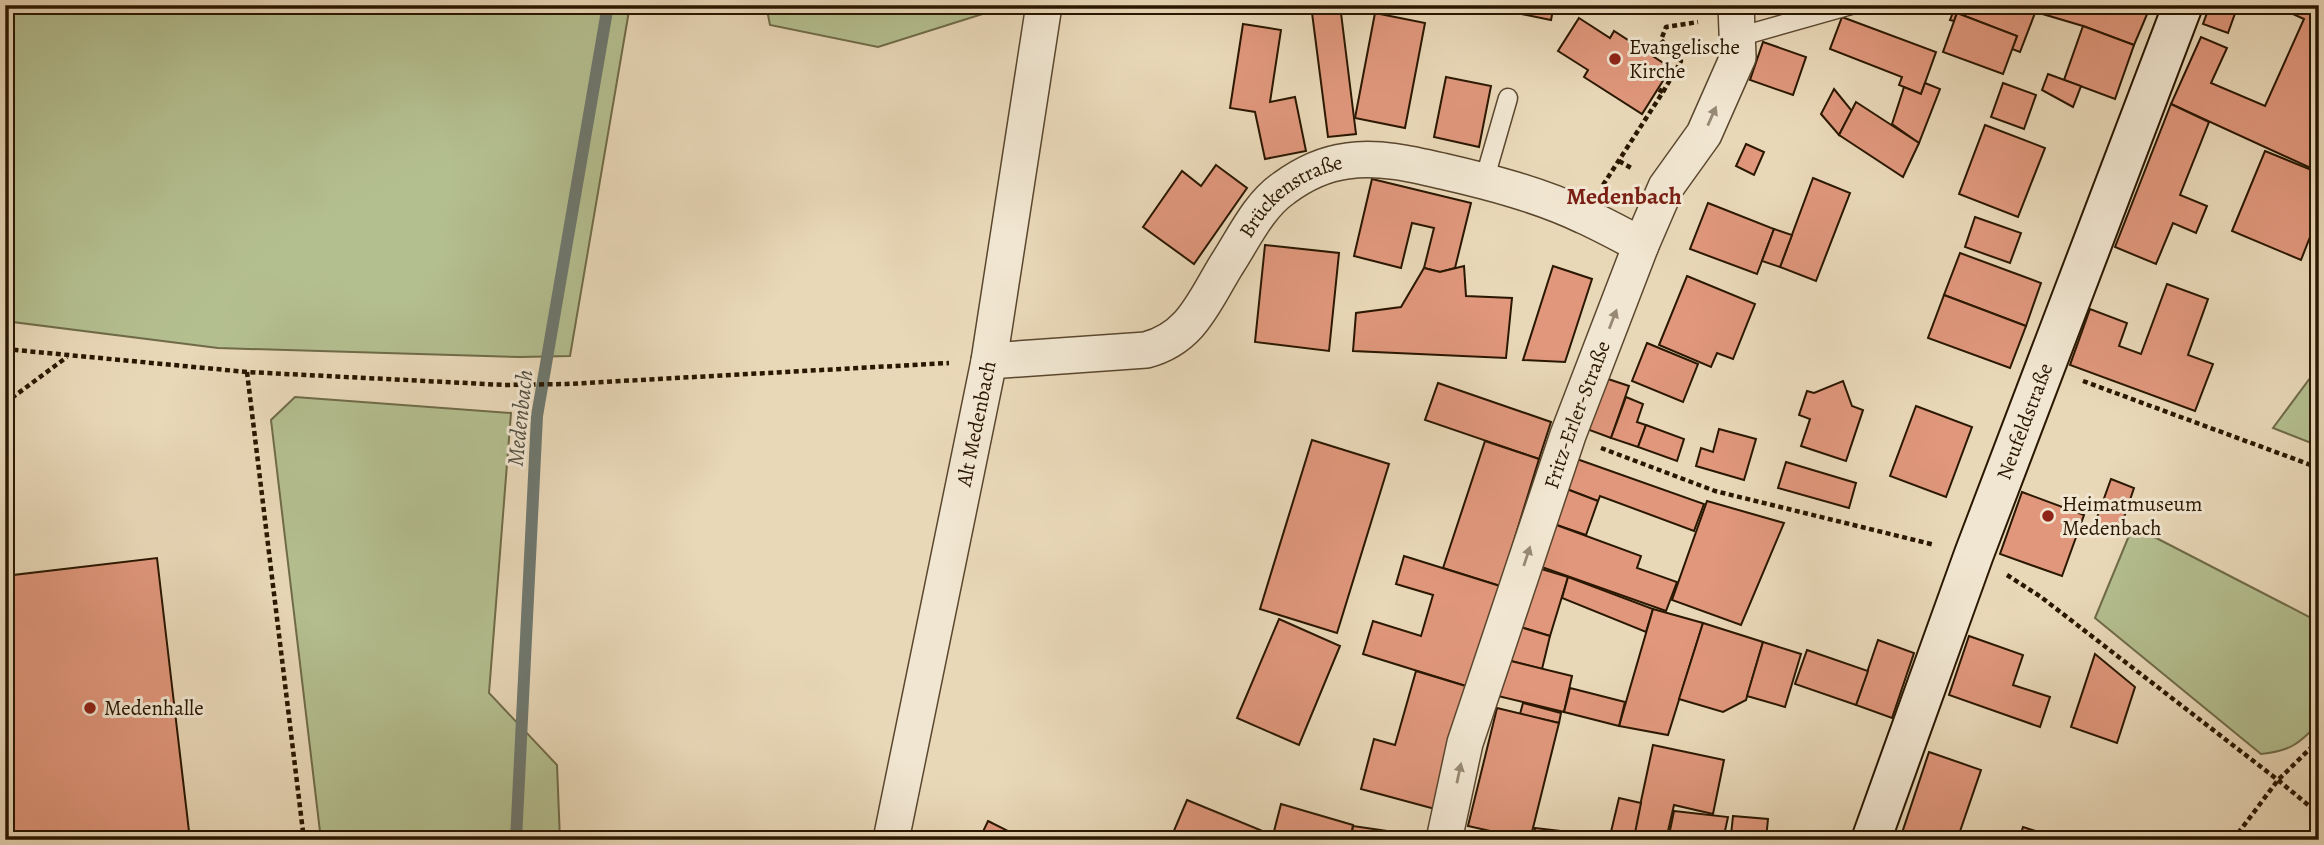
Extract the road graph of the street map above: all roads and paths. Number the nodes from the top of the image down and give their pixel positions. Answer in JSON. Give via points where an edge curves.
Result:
{"nodes":[{"id":1,"x":1044,"y":5,"type":"edge"},
{"id":2,"x":1852,"y":5,"type":"edge"},
{"id":3,"x":2183,"y":5,"type":"edge"},
{"id":4,"x":1737,"y":19,"type":"edge"},
{"id":5,"x":1508,"y":98,"type":"dead end"},
{"id":6,"x":1624,"y":153,"type":"dead end"},
{"id":7,"x":1485,"y":181,"type":"junction"},
{"id":8,"x":1641,"y":245,"type":"junction"},
{"id":9,"x":5,"y":349,"type":"edge"},
{"id":10,"x":67,"y":357,"type":"junction"},
{"id":11,"x":989,"y":361,"type":"junction"},
{"id":12,"x":2044,"y":367,"type":"junction"},
{"id":13,"x":247,"y":372,"type":"junction"},
{"id":14,"x":5,"y":403,"type":"edge"},
{"id":15,"x":1568,"y":435,"type":"junction"},
{"id":16,"x":2319,"y":468,"type":"edge"},
{"id":17,"x":1974,"y":554,"type":"junction"},
{"id":18,"x":2319,"y":740,"type":"edge"},
{"id":19,"x":2278,"y":780,"type":"junction"},
{"id":20,"x":2319,"y":814,"type":"edge"},
{"id":21,"x":304,"y":840,"type":"edge"},
{"id":22,"x":891,"y":840,"type":"edge"},
{"id":23,"x":1444,"y":840,"type":"edge"},
{"id":24,"x":1871,"y":840,"type":"edge"},
{"id":25,"x":2233,"y":840,"type":"edge"}],
"edges":[{"from":1,"to":11,"type":"street","name":"Alt Medenbach"},
{"from":2,"to":4,"type":"lane"},
{"from":3,"to":12,"type":"street","name":"Neufeldstraße"},
{"from":4,"to":6,"type":"path","via":[[1667,27],[1661,40],[1681,61]]},
{"from":8,"to":4,"type":"street","name":"Fritz-Erler-Straße","one_way":true,"via":[[1667,187],[1704,134],[1738,57]]},
{"from":5,"to":7,"type":"lane"},
{"from":7,"to":8,"type":"street","name":"Brückenstraße","via":[[1583,215]]},
{"from":7,"to":11,"type":"street","name":"Brückenstraße","via":[[1389,161],[1349,160],[1329,165],[1304,175],[1263,207],[1187,328],[1169,342],[1146,350]]},
{"from":15,"to":8,"type":"street","name":"Fritz-Erler-Straße","one_way":true},
{"from":9,"to":10,"type":"path"},
{"from":10,"to":13,"type":"path"},
{"from":10,"to":14,"type":"path"},
{"from":11,"to":13,"type":"path","via":[[567,384]]},
{"from":11,"to":22,"type":"street","name":"Alt Medenbach"},
{"from":12,"to":16,"type":"path"},
{"from":12,"to":17,"type":"street","name":"Neufeldstraße"},
{"from":13,"to":21,"type":"path"},
{"from":15,"to":17,"type":"path","via":[[1715,491]]},
{"from":23,"to":15,"type":"street","name":"Fritz-Erler-Straße","one_way":true,"via":[[1465,743]]},
{"from":17,"to":19,"type":"path","via":[[2040,597]]},
{"from":17,"to":24,"type":"street","name":"Neufeldstraße"},
{"from":18,"to":19,"type":"path"},
{"from":19,"to":20,"type":"path"},
{"from":19,"to":25,"type":"path"}]}
